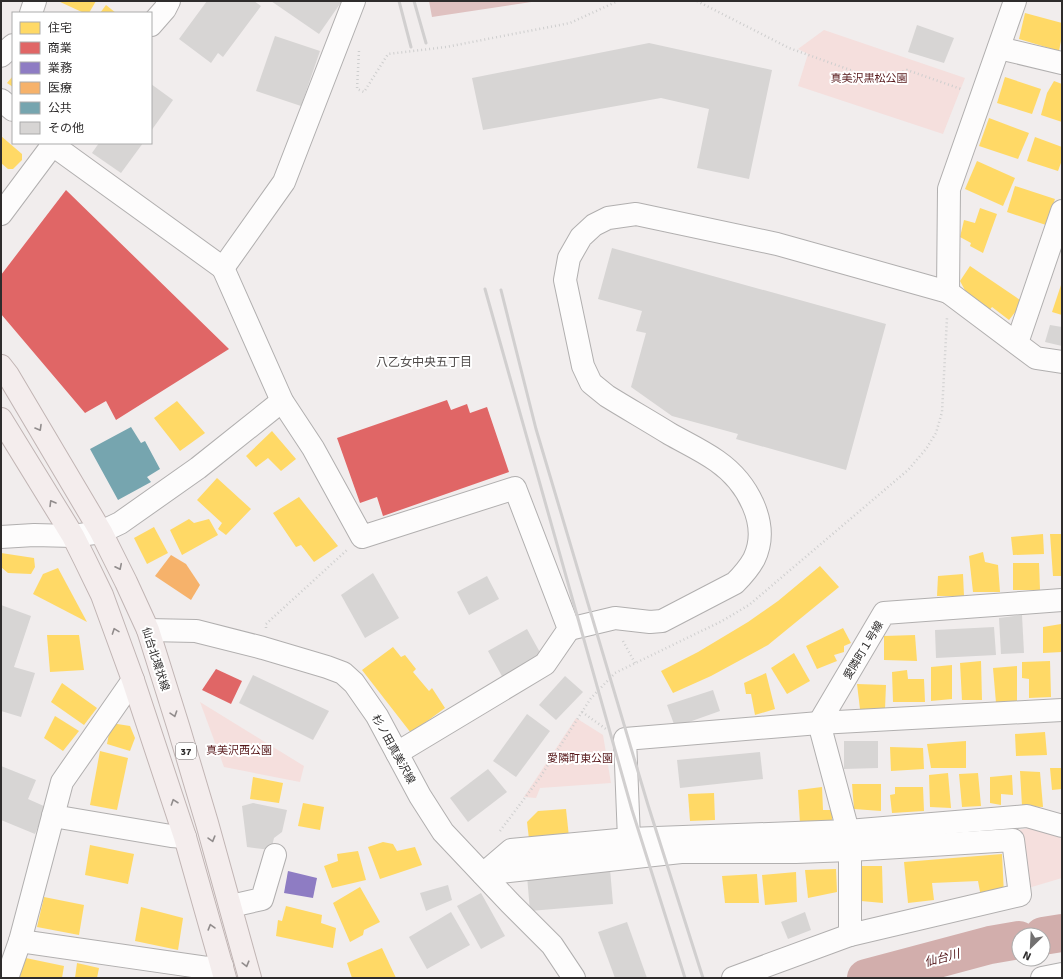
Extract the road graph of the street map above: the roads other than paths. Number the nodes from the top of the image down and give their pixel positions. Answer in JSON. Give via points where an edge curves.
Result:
{"nodes":[{"id":1,"x":35,"y":1,"type":"edge"},
{"id":2,"x":354,"y":1,"type":"edge"},
{"id":3,"x":1015,"y":1,"type":"edge"},
{"id":4,"x":161,"y":4,"type":"edge"},
{"id":5,"x":31,"y":12,"type":"edge"},
{"id":6,"x":152,"y":24,"type":"edge"},
{"id":7,"x":12,"y":46,"type":"edge"},
{"id":8,"x":999,"y":48,"type":"junction"},
{"id":9,"x":1,"y":56,"type":"edge"},
{"id":10,"x":1062,"y":63,"type":"edge"},
{"id":11,"x":1,"y":100,"type":"edge"},
{"id":12,"x":12,"y":109,"type":"edge"},
{"id":13,"x":52,"y":144,"type":"edge"},
{"id":14,"x":1062,"y":211,"type":"edge"},
{"id":15,"x":1,"y":214,"type":"edge"},
{"id":16,"x":223,"y":268,"type":"junction"},
{"id":17,"x":948,"y":292,"type":"junction"},
{"id":18,"x":1017,"y":344,"type":"junction"},
{"id":19,"x":1062,"y":362,"type":"edge"},
{"id":20,"x":1,"y":366,"type":"edge"},
{"id":21,"x":282,"y":401,"type":"junction"},
{"id":22,"x":1,"y":419,"type":"edge"},
{"id":23,"x":101,"y":532,"type":"junction"},
{"id":24,"x":73,"y":536,"type":"junction"},
{"id":25,"x":1,"y":537,"type":"edge"},
{"id":26,"x":1062,"y":600,"type":"edge"},
{"id":27,"x":569,"y":629,"type":"junction"},
{"id":28,"x":148,"y":630,"type":"junction"},
{"id":29,"x":132,"y":680,"type":"junction"},
{"id":30,"x":1062,"y":710,"type":"edge"},
{"id":31,"x":819,"y":722,"type":"junction"},
{"id":32,"x":397,"y":753,"type":"junction"},
{"id":33,"x":53,"y":816,"type":"junction"},
{"id":34,"x":1062,"y":826,"type":"edge"},
{"id":35,"x":186,"y":837,"type":"junction"},
{"id":36,"x":630,"y":839,"type":"junction"},
{"id":37,"x":849,"y":841,"type":"junction"},
{"id":38,"x":275,"y":855,"type":"dead end"},
{"id":39,"x":483,"y":874,"type":"junction"},
{"id":40,"x":231,"y":906,"type":"junction"},
{"id":41,"x":850,"y":935,"type":"junction"},
{"id":42,"x":20,"y":941,"type":"junction"},
{"id":43,"x":223,"y":972,"type":"edge"},
{"id":44,"x":1062,"y":974,"type":"edge"},
{"id":45,"x":737,"y":977,"type":"edge"},
{"id":46,"x":8,"y":978,"type":"edge"},
{"id":47,"x":250,"y":978,"type":"edge"},
{"id":48,"x":574,"y":978,"type":"edge"},
{"id":49,"x":1042,"y":978,"type":"edge"}],
"edges":[{"from":1,"to":5,"type":"street"},
{"from":2,"to":16,"type":"street","via":[[284,182]]},
{"from":3,"to":8,"type":"street"},
{"from":4,"to":6,"type":"street"},
{"from":7,"to":9,"type":"street"},
{"from":8,"to":10,"type":"street"},
{"from":8,"to":17,"type":"street","via":[[949,189]]},
{"from":11,"to":12,"type":"street"},
{"from":13,"to":15,"type":"street"},
{"from":13,"to":16,"type":"street"},
{"from":14,"to":18,"type":"street"},
{"from":16,"to":21,"type":"street"},
{"from":17,"to":18,"type":"street"},
{"from":17,"to":27,"type":"street","via":[[777,244],[636,214],[608,218],[594,225],[581,237],[568,258],[565,280],[584,366],[592,383],[607,396],[718,462],[739,482],[754,504],[760,527],[754,559],[735,583],[662,621],[615,618]]},
{"from":18,"to":19,"type":"street","via":[[1036,358]]},
{"from":20,"to":23,"type":"main road","name":"仙台北環状線","number":"37","one_way":true},
{"from":21,"to":23,"type":"street","via":[[198,468],[120,523]]},
{"from":21,"to":27,"type":"street","via":[[313,448],[362,536],[515,488]]},
{"from":24,"to":22,"type":"main road","number":"37","one_way":true},
{"from":23,"to":24,"type":"street"},
{"from":23,"to":28,"type":"main road","name":"仙台北環状線","number":"37","one_way":true},
{"from":24,"to":25,"type":"street"},
{"from":29,"to":24,"type":"main road","number":"37","one_way":true,"via":[[102,595]]},
{"from":26,"to":31,"type":"street","name":"愛隣町１号線","via":[[884,613]]},
{"from":27,"to":32,"type":"street","via":[[545,664]]},
{"from":28,"to":32,"type":"street","name":"杉ノ田真美沢線","via":[[196,630],[327,667],[343,674],[354,683],[377,716]]},
{"from":28,"to":40,"type":"main road","name":"仙台北環状線","number":"37","one_way":true},
{"from":29,"to":33,"type":"street","via":[[62,782]]},
{"from":35,"to":29,"type":"main road","number":"37","one_way":true},
{"from":30,"to":31,"type":"street"},
{"from":31,"to":36,"type":"street","via":[[625,739]]},
{"from":31,"to":37,"type":"street"},
{"from":32,"to":39,"type":"street","name":"杉ノ田真美沢線","via":[[443,832]]},
{"from":33,"to":35,"type":"street"},
{"from":33,"to":42,"type":"street"},
{"from":34,"to":37,"type":"street","via":[[1028,816]]},
{"from":43,"to":35,"type":"main road","number":"37","one_way":true},
{"from":36,"to":37,"type":"street"},
{"from":36,"to":39,"type":"street","via":[[511,850]]},
{"from":37,"to":39,"type":"street","via":[[796,852],[681,852]]},
{"from":37,"to":41,"type":"street"},
{"from":37,"to":41,"type":"street","via":[[1013,840],[1020,895]]},
{"from":38,"to":40,"type":"street","via":[[262,899]]},
{"from":39,"to":48,"type":"street","name":"杉ノ田真美沢線","via":[[552,945]]},
{"from":40,"to":47,"type":"main road","name":"仙台北環状線","number":"37","one_way":true},
{"from":41,"to":45,"type":"street"},
{"from":42,"to":43,"type":"street"},
{"from":42,"to":46,"type":"street"},
{"from":44,"to":49,"type":"street"}]}
